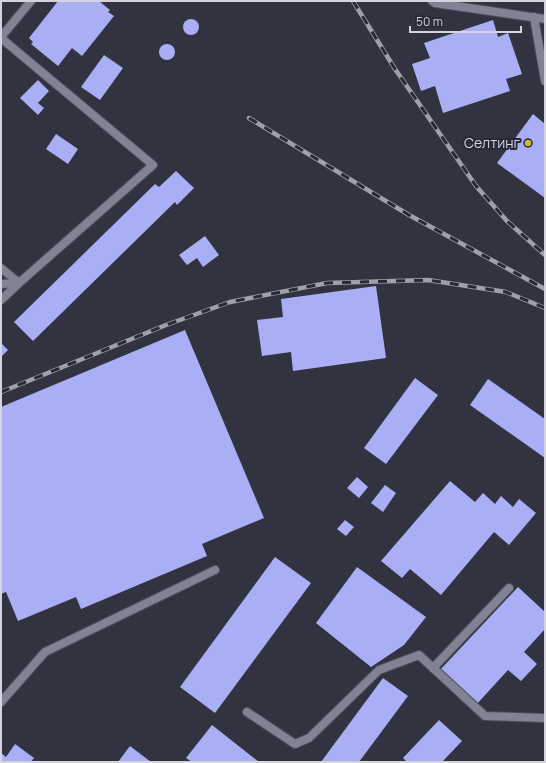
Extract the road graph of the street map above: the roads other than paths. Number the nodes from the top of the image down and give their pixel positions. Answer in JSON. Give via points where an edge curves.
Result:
{"nodes":[{"id":1,"x":31,"y":1,"type":"edge"},
{"id":2,"x":432,"y":1,"type":"edge"},
{"id":3,"x":534,"y":17,"type":"junction"},
{"id":4,"x":545,"y":19,"type":"edge"},
{"id":5,"x":1,"y":38,"type":"edge"},
{"id":6,"x":545,"y":80,"type":"edge"},
{"id":7,"x":1,"y":268,"type":"edge"},
{"id":8,"x":18,"y":283,"type":"junction"},
{"id":9,"x":1,"y":284,"type":"edge"},
{"id":10,"x":1,"y":300,"type":"edge"},
{"id":11,"x":215,"y":570,"type":"dead end"},
{"id":12,"x":509,"y":588,"type":"dead end"},
{"id":13,"x":433,"y":668,"type":"junction"},
{"id":14,"x":1,"y":702,"type":"edge"},
{"id":15,"x":247,"y":712,"type":"dead end"},
{"id":16,"x":545,"y":718,"type":"edge"}],
"edges":[{"from":1,"to":5,"type":"lane"},
{"from":2,"to":3,"type":"lane"},
{"from":3,"to":4,"type":"lane"},
{"from":3,"to":6,"type":"lane"},
{"from":5,"to":8,"type":"lane","via":[[153,166]]},
{"from":7,"to":8,"type":"lane"},
{"from":8,"to":9,"type":"lane"},
{"from":8,"to":10,"type":"lane"},
{"from":11,"to":14,"type":"lane","via":[[44,652]]},
{"from":12,"to":13,"type":"lane"},
{"from":13,"to":15,"type":"lane","via":[[419,655],[379,670],[309,738],[294,744]]},
{"from":13,"to":16,"type":"lane","via":[[485,716]]}]}
